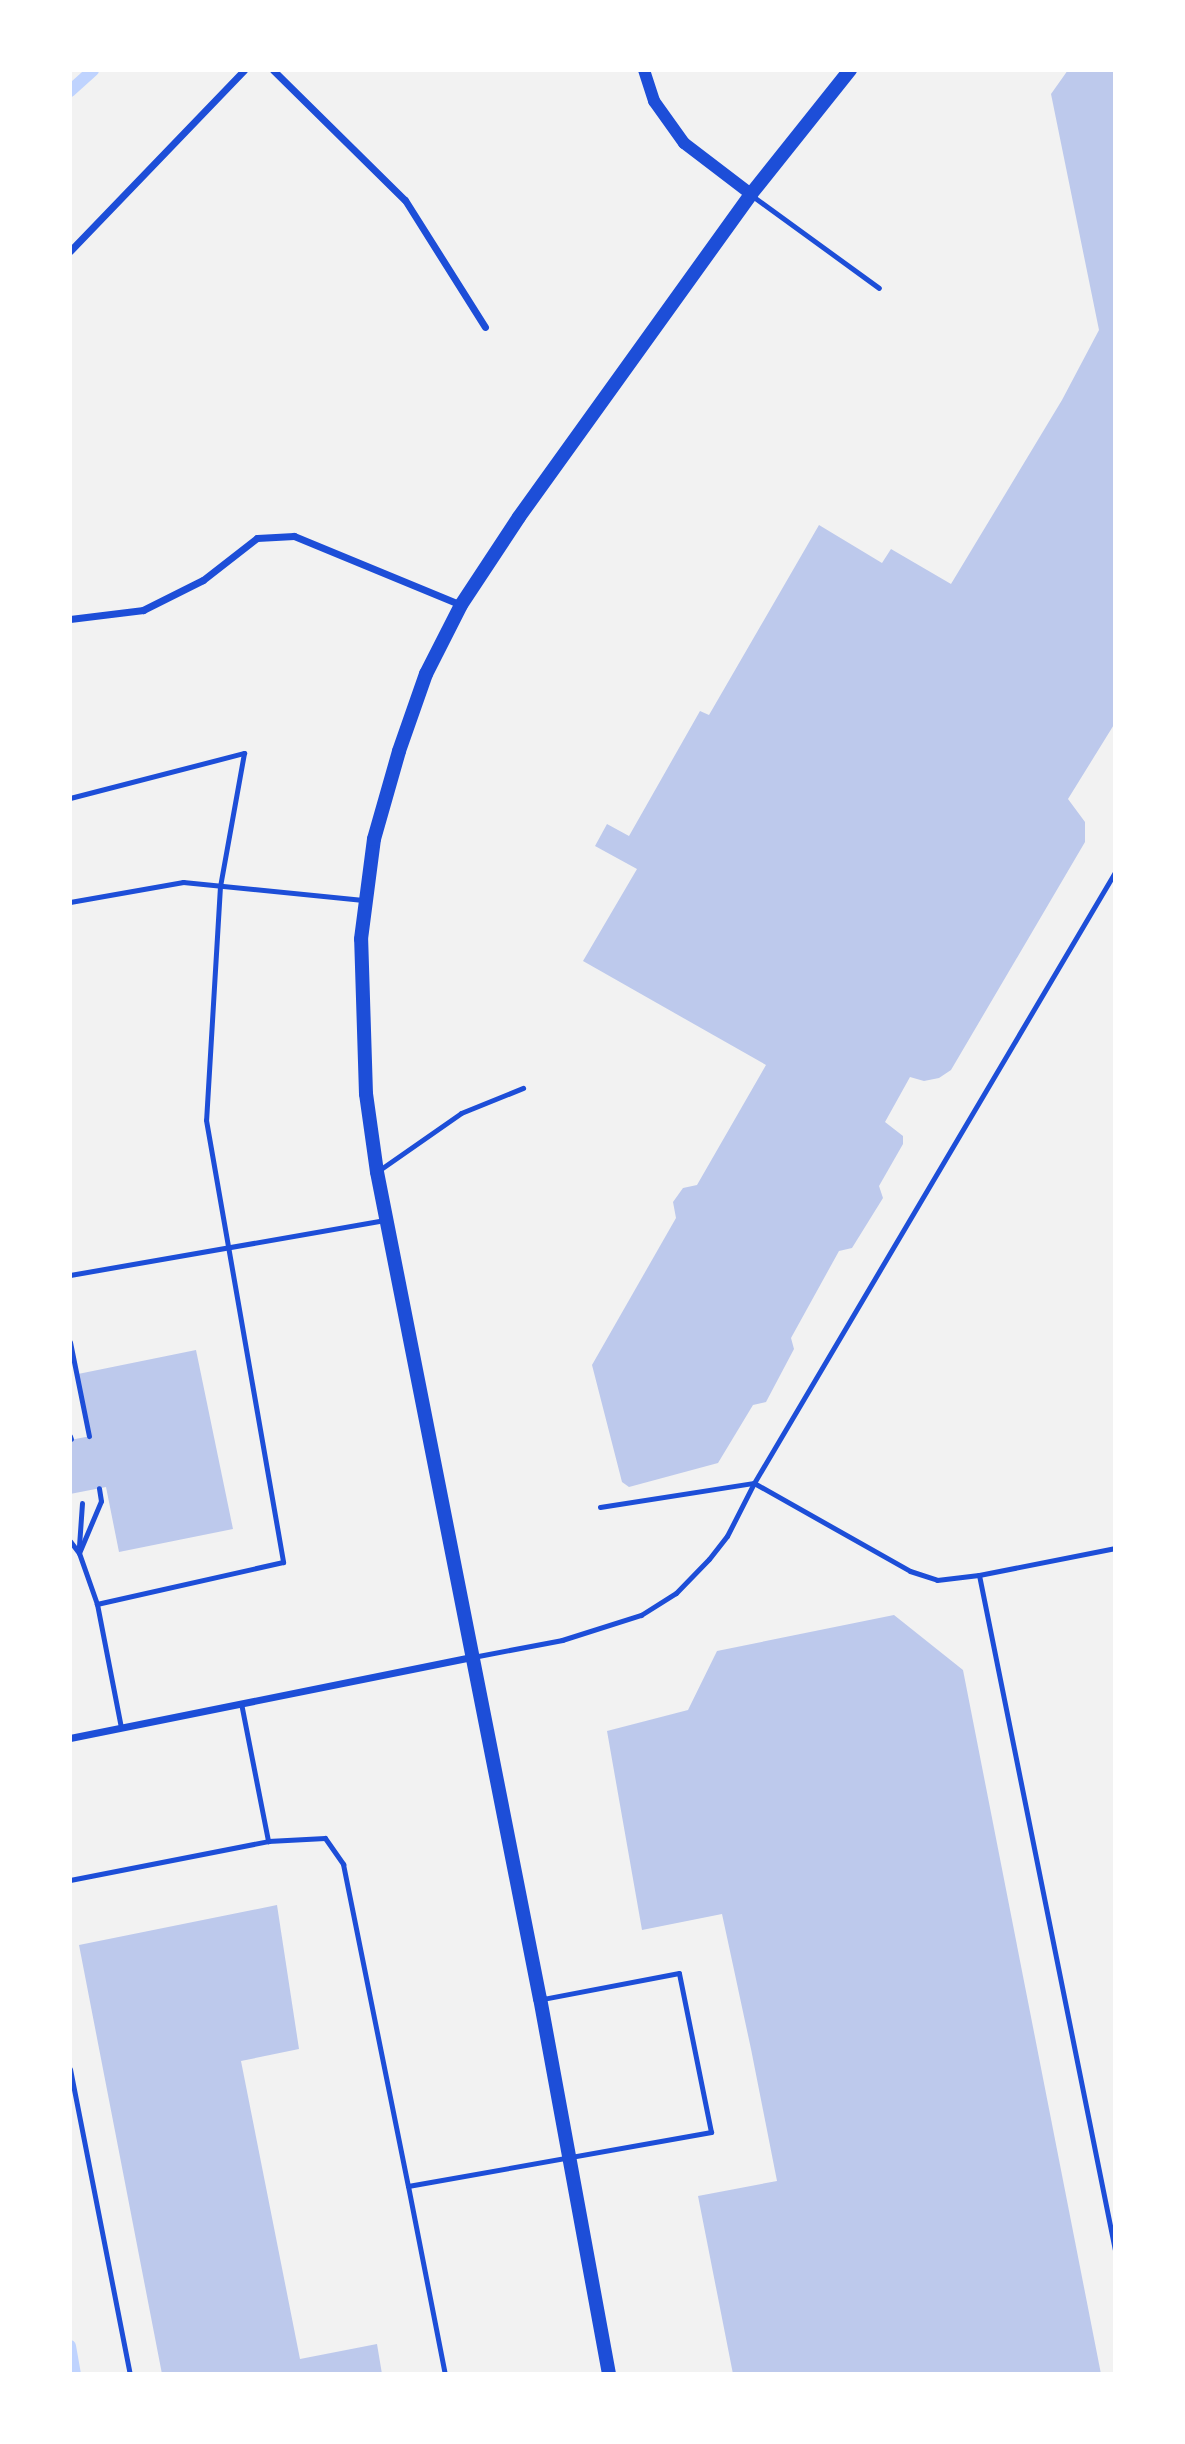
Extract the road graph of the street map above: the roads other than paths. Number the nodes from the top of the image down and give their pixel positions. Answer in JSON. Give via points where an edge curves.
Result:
{"nodes":[{"id":1,"x":244,"y":70,"type":"edge"},
{"id":2,"x":273,"y":70,"type":"edge"},
{"id":3,"x":644,"y":70,"type":"edge"},
{"id":4,"x":850,"y":70,"type":"edge"},
{"id":5,"x":751,"y":194,"type":"junction"},
{"id":6,"x":70,"y":251,"type":"edge"},
{"id":7,"x":879,"y":288,"type":"dead end"},
{"id":8,"x":485,"y":327,"type":"dead end"},
{"id":9,"x":461,"y":605,"type":"junction"},
{"id":10,"x":70,"y":619,"type":"edge"},
{"id":11,"x":70,"y":798,"type":"edge"},
{"id":12,"x":1115,"y":872,"type":"edge"},
{"id":13,"x":220,"y":886,"type":"junction"},
{"id":14,"x":366,"y":901,"type":"junction"},
{"id":15,"x":70,"y":902,"type":"edge"},
{"id":16,"x":523,"y":1088,"type":"dead end"},
{"id":17,"x":377,"y":1172,"type":"junction"},
{"id":18,"x":386,"y":1220,"type":"junction"},
{"id":19,"x":228,"y":1247,"type":"junction"},
{"id":20,"x":70,"y":1275,"type":"edge"},
{"id":21,"x":70,"y":1342,"type":"edge"},
{"id":22,"x":89,"y":1436,"type":"dead end"},
{"id":23,"x":754,"y":1483,"type":"junction"},
{"id":24,"x":99,"y":1488,"type":"dead end"},
{"id":25,"x":82,"y":1503,"type":"dead end"},
{"id":26,"x":600,"y":1507,"type":"dead end"},
{"id":27,"x":70,"y":1541,"type":"edge"},
{"id":28,"x":1115,"y":1548,"type":"edge"},
{"id":29,"x":79,"y":1553,"type":"junction"},
{"id":30,"x":979,"y":1575,"type":"junction"},
{"id":31,"x":97,"y":1604,"type":"junction"},
{"id":32,"x":473,"y":1657,"type":"junction"},
{"id":33,"x":241,"y":1703,"type":"junction"},
{"id":34,"x":121,"y":1727,"type":"junction"},
{"id":35,"x":70,"y":1738,"type":"edge"},
{"id":36,"x":268,"y":1841,"type":"junction"},
{"id":37,"x":70,"y":1880,"type":"edge"},
{"id":38,"x":540,"y":1999,"type":"junction"},
{"id":39,"x":70,"y":2069,"type":"edge"},
{"id":40,"x":569,"y":2158,"type":"junction"},
{"id":41,"x":408,"y":2186,"type":"junction"},
{"id":42,"x":1115,"y":2250,"type":"edge"},
{"id":43,"x":130,"y":2374,"type":"edge"},
{"id":44,"x":445,"y":2374,"type":"edge"},
{"id":45,"x":609,"y":2374,"type":"edge"}],
"edges":[{"from":1,"to":6,"type":"street"},
{"from":2,"to":8,"type":"street","via":[[405,200]]},
{"from":3,"to":5,"type":"street","via":[[654,101],[684,143]]},
{"from":4,"to":5,"type":"main road"},
{"from":5,"to":7,"type":"lane"},
{"from":5,"to":9,"type":"main road"},
{"from":9,"to":10,"type":"street","via":[[294,536],[257,538],[203,580],[143,610]]},
{"from":9,"to":14,"type":"main road","via":[[426,674],[399,751],[374,839]]},
{"from":11,"to":13,"type":"lane","via":[[244,753]]},
{"from":12,"to":23,"type":"lane"},
{"from":13,"to":14,"type":"lane"},
{"from":13,"to":15,"type":"lane","via":[[183,882]]},
{"from":13,"to":19,"type":"lane","via":[[206,1120]]},
{"from":14,"to":17,"type":"main road","via":[[361,1011]]},
{"from":16,"to":17,"type":"lane","via":[[461,1113]]},
{"from":17,"to":18,"type":"main road"},
{"from":18,"to":19,"type":"lane"},
{"from":18,"to":32,"type":"main road"},
{"from":19,"to":20,"type":"lane"},
{"from":19,"to":31,"type":"lane","via":[[283,1562]]},
{"from":21,"to":22,"type":"lane"},
{"from":23,"to":26,"type":"lane"},
{"from":23,"to":30,"type":"lane","via":[[910,1572],[937,1580]]},
{"from":23,"to":32,"type":"lane","via":[[727,1536],[709,1559],[676,1593],[641,1615],[562,1640]]},
{"from":24,"to":29,"type":"lane","via":[[101,1501]]},
{"from":25,"to":29,"type":"lane"},
{"from":27,"to":29,"type":"lane"},
{"from":28,"to":30,"type":"lane"},
{"from":29,"to":31,"type":"lane"},
{"from":30,"to":42,"type":"lane"},
{"from":31,"to":34,"type":"lane"},
{"from":32,"to":33,"type":"street"},
{"from":32,"to":38,"type":"main road"},
{"from":33,"to":34,"type":"street"},
{"from":33,"to":36,"type":"lane"},
{"from":34,"to":35,"type":"street"},
{"from":36,"to":37,"type":"lane"},
{"from":36,"to":41,"type":"lane","via":[[324,1838],[343,1864]]},
{"from":38,"to":40,"type":"main road"},
{"from":38,"to":40,"type":"lane","via":[[680,1973],[711,2132]]},
{"from":39,"to":43,"type":"lane"},
{"from":40,"to":41,"type":"lane"},
{"from":40,"to":45,"type":"main road"},
{"from":41,"to":44,"type":"lane"}]}
